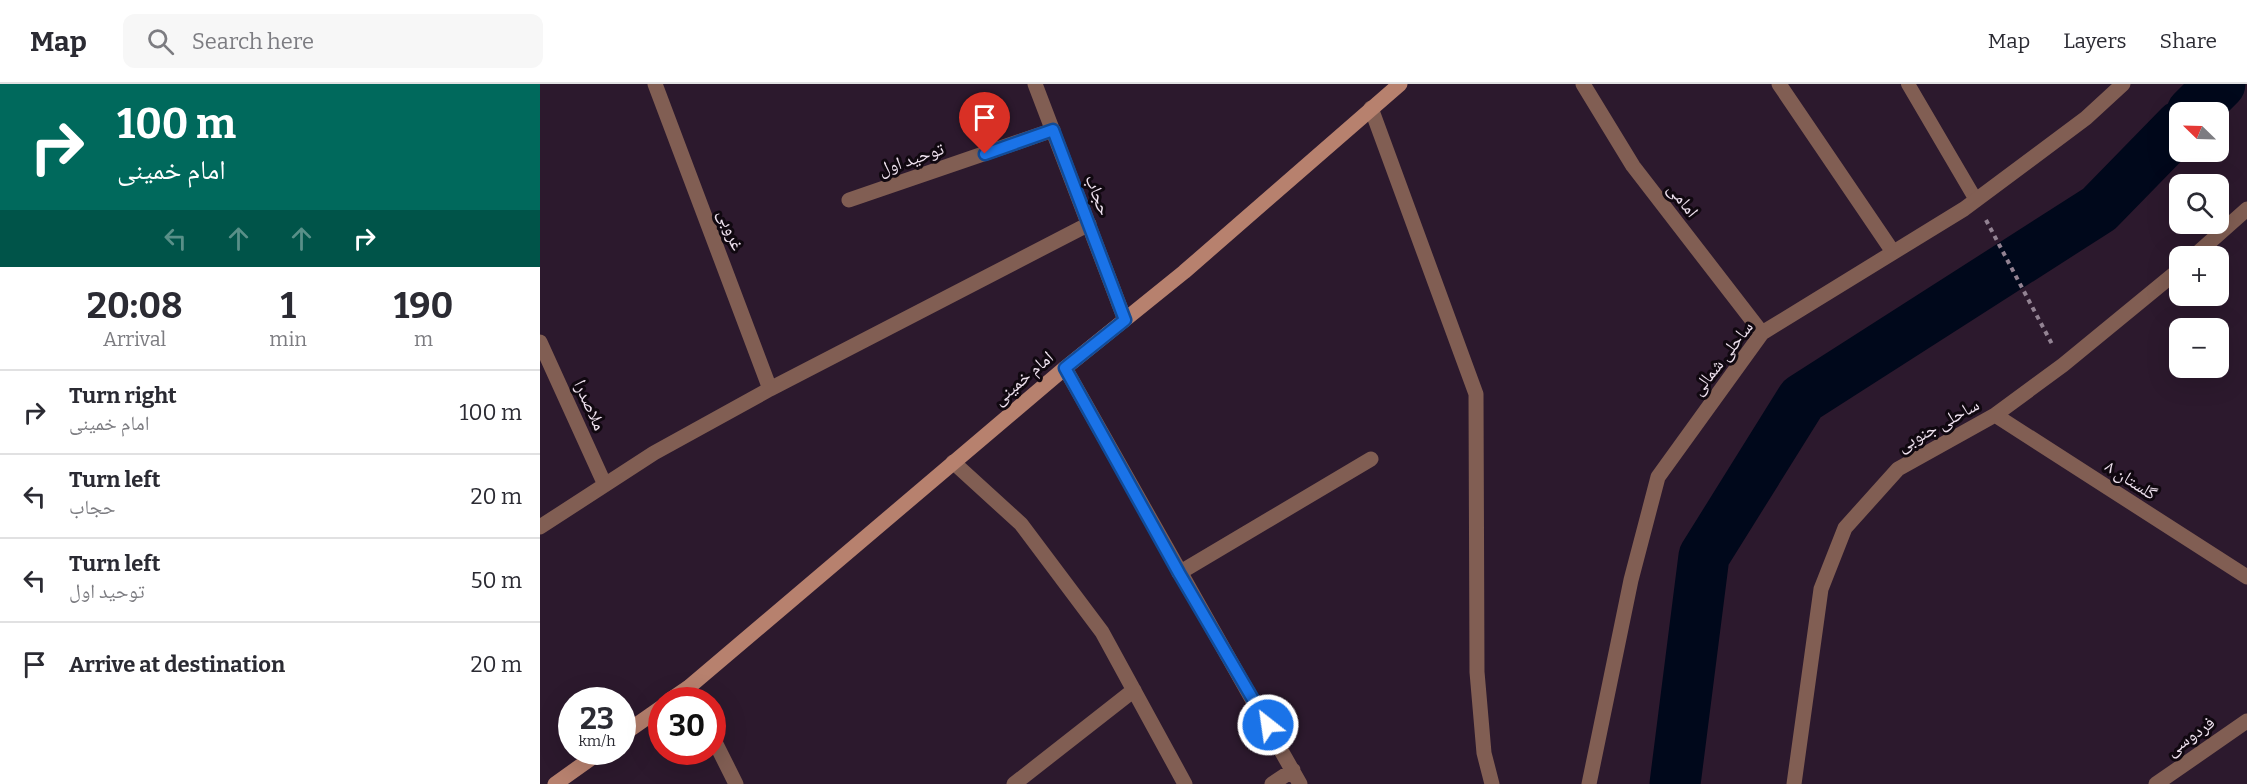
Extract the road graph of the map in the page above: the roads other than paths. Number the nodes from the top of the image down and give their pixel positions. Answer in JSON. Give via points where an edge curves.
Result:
{"nodes":[{"id":1,"x":655,"y":84,"type":"edge"},
{"id":2,"x":1035,"y":84,"type":"edge"},
{"id":3,"x":1400,"y":84,"type":"edge"},
{"id":4,"x":1583,"y":84,"type":"edge"},
{"id":5,"x":1779,"y":84,"type":"edge"},
{"id":6,"x":1908,"y":84,"type":"edge"},
{"id":7,"x":2123,"y":84,"type":"edge"},
{"id":8,"x":1371,"y":108,"type":"junction"},
{"id":9,"x":1053,"y":130,"type":"junction"},
{"id":10,"x":849,"y":200,"type":"dead end"},
{"id":11,"x":1976,"y":201,"type":"junction"},
{"id":12,"x":2247,"y":208,"type":"edge"},
{"id":13,"x":1089,"y":225,"type":"junction"},
{"id":14,"x":2205,"y":246,"type":"edge"},
{"id":15,"x":1893,"y":252,"type":"junction"},
{"id":16,"x":2169,"y":278,"type":"edge"},
{"id":17,"x":1125,"y":320,"type":"junction"},
{"id":18,"x":1762,"y":333,"type":"junction"},
{"id":19,"x":540,"y":342,"type":"edge"},
{"id":20,"x":1065,"y":368,"type":"junction"},
{"id":21,"x":770,"y":389,"type":"junction"},
{"id":22,"x":1995,"y":415,"type":"junction"},
{"id":23,"x":1371,"y":459,"type":"dead end"},
{"id":24,"x":953,"y":462,"type":"junction"},
{"id":25,"x":605,"y":485,"type":"junction"},
{"id":26,"x":540,"y":527,"type":"edge"},
{"id":27,"x":1179,"y":573,"type":"junction"},
{"id":28,"x":2247,"y":577,"type":"edge"},
{"id":29,"x":700,"y":687,"type":"edge"},
{"id":30,"x":1134,"y":690,"type":"junction"},
{"id":31,"x":2247,"y":721,"type":"edge"},
{"id":32,"x":582,"y":765,"type":"edge"},
{"id":33,"x":726,"y":765,"type":"edge"},
{"id":34,"x":1293,"y":770,"type":"junction"},
{"id":35,"x":555,"y":784,"type":"edge"},
{"id":36,"x":735,"y":784,"type":"edge"},
{"id":37,"x":1014,"y":784,"type":"edge"},
{"id":38,"x":1185,"y":784,"type":"edge"},
{"id":39,"x":1272,"y":784,"type":"edge"},
{"id":40,"x":1300,"y":784,"type":"edge"},
{"id":41,"x":1491,"y":784,"type":"edge"},
{"id":42,"x":1589,"y":784,"type":"edge"},
{"id":43,"x":1794,"y":784,"type":"edge"},
{"id":44,"x":2156,"y":784,"type":"edge"}],
"edges":[{"from":1,"to":21,"type":"street","name":"غروبی"},
{"from":2,"to":9,"type":"street","name":"حجاب"},
{"from":3,"to":8,"type":"main road","name":"امام خمینی"},
{"from":4,"to":18,"type":"street","name":"امامی","via":[[1633,166]]},
{"from":5,"to":15,"type":"street"},
{"from":6,"to":11,"type":"lane"},
{"from":7,"to":11,"type":"street","name":"ساحلی شمالی","via":[[2086,118]]},
{"from":8,"to":17,"type":"main road","name":"امام خمینی"},
{"from":8,"to":41,"type":"street","via":[[1476,394],[1477,672],[1484,753]]},
{"from":9,"to":10,"type":"street","name":"توحید اول"},
{"from":9,"to":13,"type":"street","name":"حجاب"},
{"from":11,"to":15,"type":"street","name":"ساحلی شمالی"},
{"from":12,"to":14,"type":"street"},
{"from":13,"to":17,"type":"street","name":"حجاب"},
{"from":13,"to":21,"type":"street"},
{"from":15,"to":18,"type":"street","name":"ساحلی شمالی"},
{"from":16,"to":22,"type":"street","name":"ساحلی جنوبی"},
{"from":17,"to":20,"type":"main road","name":"امام خمینی"},
{"from":18,"to":42,"type":"street","name":"ساحلی شمالی","via":[[1658,477],[1631,580]]},
{"from":19,"to":25,"type":"street","name":"ملاصدرا"},
{"from":20,"to":24,"type":"main road","name":"امام خمینی"},
{"from":20,"to":27,"type":"street"},
{"from":21,"to":25,"type":"street","via":[[654,453]]},
{"from":22,"to":28,"type":"street","name":"گلستان ۸"},
{"from":22,"to":43,"type":"street","name":"ساحلی جنوبی","via":[[1898,470],[1845,528],[1821,589]]},
{"from":23,"to":27,"type":"street"},
{"from":24,"to":29,"type":"main road","name":"امام خمینی"},
{"from":24,"to":30,"type":"street","via":[[1022,524],[1102,632]]},
{"from":25,"to":26,"type":"street"},
{"from":27,"to":34,"type":"street"},
{"from":30,"to":37,"type":"street"},
{"from":30,"to":38,"type":"street"},
{"from":31,"to":44,"type":"street","name":"فردوسی"},
{"from":32,"to":35,"type":"main road"},
{"from":33,"to":36,"type":"street"},
{"from":34,"to":39,"type":"street"},
{"from":34,"to":40,"type":"street"}]}
